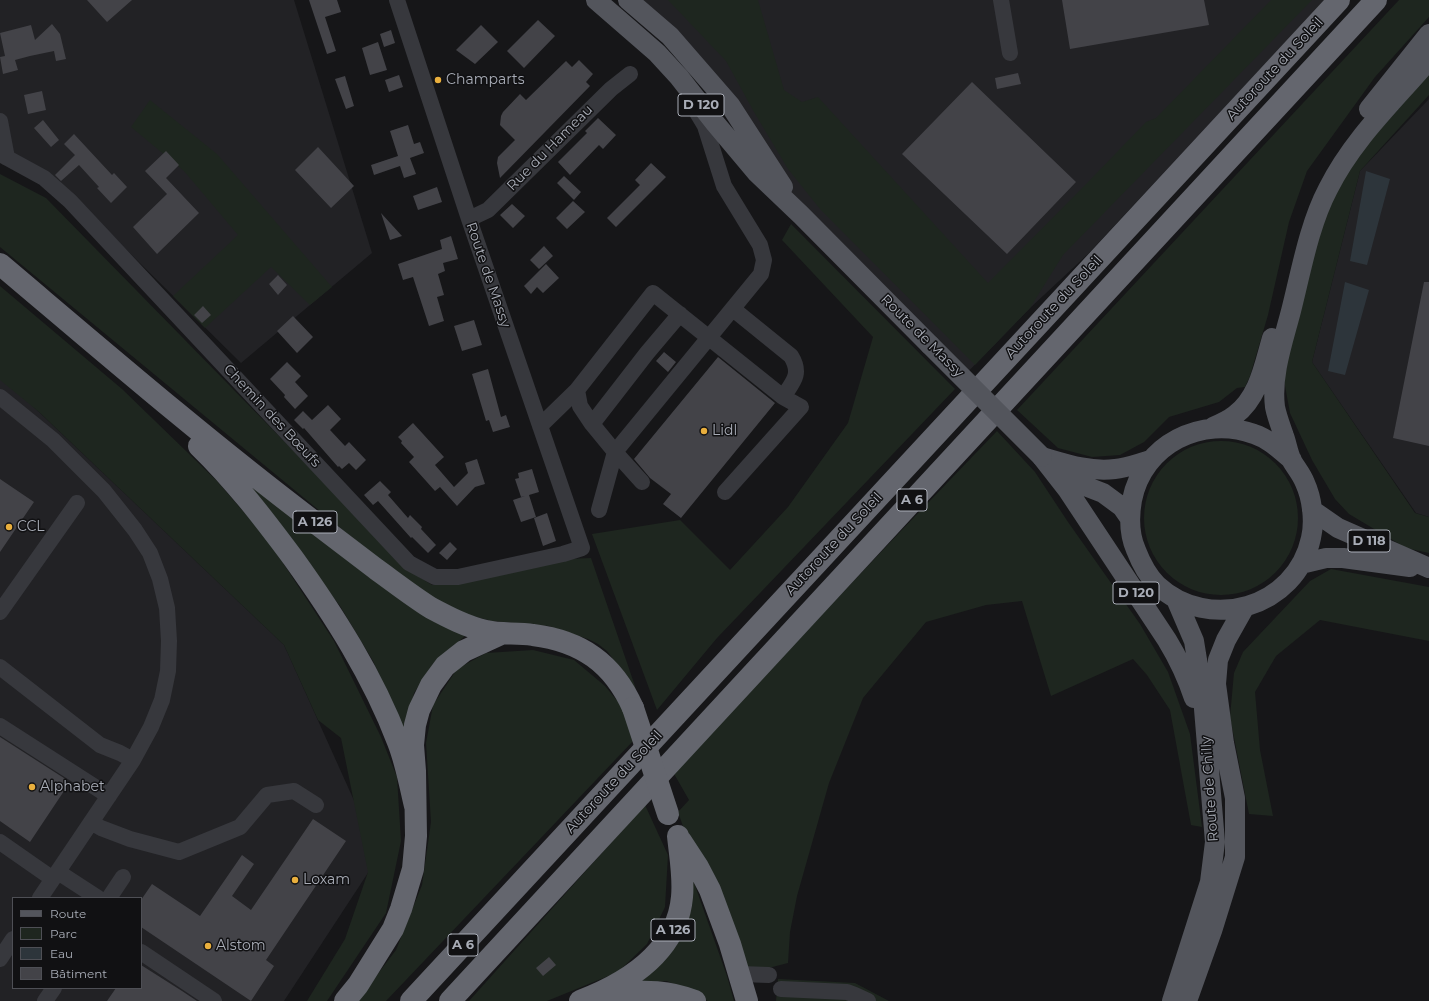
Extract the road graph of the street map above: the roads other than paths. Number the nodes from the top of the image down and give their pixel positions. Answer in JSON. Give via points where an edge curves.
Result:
{"nodes":[{"id":1,"x":397,"y":0,"type":"edge"},
{"id":2,"x":596,"y":0,"type":"edge"},
{"id":3,"x":628,"y":0,"type":"edge"},
{"id":4,"x":637,"y":0,"type":"edge"},
{"id":5,"x":1002,"y":0,"type":"edge"},
{"id":6,"x":1339,"y":0,"type":"edge"},
{"id":7,"x":1376,"y":0,"type":"edge"},
{"id":8,"x":1429,"y":34,"type":"edge"},
{"id":9,"x":670,"y":36,"type":"junction"},
{"id":10,"x":1010,"y":53,"type":"dead end"},
{"id":11,"x":1429,"y":60,"type":"edge"},
{"id":12,"x":630,"y":74,"type":"dead end"},
{"id":13,"x":679,"y":77,"type":"junction"},
{"id":14,"x":0,"y":121,"type":"edge"},
{"id":15,"x":4,"y":156,"type":"edge"},
{"id":16,"x":801,"y":216,"type":"junction"},
{"id":17,"x":469,"y":219,"type":"junction"},
{"id":18,"x":0,"y":264,"type":"edge"},
{"id":19,"x":0,"y":273,"type":"edge"},
{"id":20,"x":733,"y":309,"type":"junction"},
{"id":21,"x":680,"y":314,"type":"junction"},
{"id":22,"x":709,"y":338,"type":"junction"},
{"id":23,"x":576,"y":390,"type":"junction"},
{"id":24,"x":0,"y":396,"type":"edge"},
{"id":25,"x":783,"y":396,"type":"junction"},
{"id":26,"x":592,"y":424,"type":"junction"},
{"id":27,"x":540,"y":426,"type":"junction"},
{"id":28,"x":1213,"y":427,"type":"junction"},
{"id":29,"x":615,"y":452,"type":"junction"},
{"id":30,"x":1042,"y":457,"type":"junction"},
{"id":31,"x":1151,"y":460,"type":"junction"},
{"id":32,"x":1292,"y":460,"type":"junction"},
{"id":33,"x":642,"y":482,"type":"dead end"},
{"id":34,"x":725,"y":492,"type":"dead end"},
{"id":35,"x":77,"y":504,"type":"dead end"},
{"id":36,"x":599,"y":510,"type":"dead end"},
{"id":37,"x":1312,"y":510,"type":"junction"},
{"id":38,"x":1129,"y":517,"type":"junction"},
{"id":39,"x":582,"y":548,"type":"joint"},
{"id":40,"x":1301,"y":564,"type":"junction"},
{"id":41,"x":1429,"y":569,"type":"edge"},
{"id":42,"x":1176,"y":599,"type":"junction"},
{"id":43,"x":1244,"y":608,"type":"junction"},
{"id":44,"x":0,"y":612,"type":"edge"},
{"id":45,"x":501,"y":634,"type":"junction"},
{"id":46,"x":0,"y":667,"type":"edge"},
{"id":47,"x":0,"y":726,"type":"edge"},
{"id":48,"x":1206,"y":741,"type":"junction"},
{"id":49,"x":133,"y":760,"type":"junction"},
{"id":50,"x":109,"y":796,"type":"junction"},
{"id":51,"x":316,"y":805,"type":"dead end"},
{"id":52,"x":415,"y":806,"type":"junction"},
{"id":53,"x":91,"y":822,"type":"junction"},
{"id":54,"x":678,"y":836,"type":"junction"},
{"id":55,"x":0,"y":842,"type":"edge"},
{"id":56,"x":56,"y":875,"type":"junction"},
{"id":57,"x":123,"y":877,"type":"dead end"},
{"id":58,"x":41,"y":897,"type":"edge"},
{"id":59,"x":96,"y":897,"type":"edge"},
{"id":60,"x":110,"y":897,"type":"edge"},
{"id":61,"x":12,"y":941,"type":"edge"},
{"id":62,"x":142,"y":953,"type":"edge"},
{"id":63,"x":0,"y":959,"type":"edge"},
{"id":64,"x":740,"y":974,"type":"junction"},
{"id":65,"x":769,"y":975,"type":"dead end"},
{"id":66,"x":53,"y":989,"type":"edge"},
{"id":67,"x":781,"y":989,"type":"dead end"},
{"id":68,"x":602,"y":993,"type":"junction"},
{"id":69,"x":850,"y":997,"type":"edge"},
{"id":70,"x":45,"y":1001,"type":"edge"},
{"id":71,"x":214,"y":1001,"type":"edge"},
{"id":72,"x":345,"y":1001,"type":"edge"},
{"id":73,"x":411,"y":1001,"type":"edge"},
{"id":74,"x":450,"y":1001,"type":"edge"},
{"id":75,"x":580,"y":1001,"type":"edge"},
{"id":76,"x":695,"y":1001,"type":"edge"},
{"id":77,"x":747,"y":1001,"type":"edge"},
{"id":78,"x":868,"y":1001,"type":"edge"},
{"id":79,"x":1172,"y":1001,"type":"edge"},
{"id":80,"x":1187,"y":1001,"type":"edge"}],
"edges":[{"from":1,"to":17,"type":"street","name":"Route de Massy"},
{"from":2,"to":13,"type":"main road","name":"Route de Massy","number":"D 120","via":[[657,53]]},
{"from":3,"to":9,"type":"main road","name":"Route de Massy","number":"D 120"},
{"from":4,"to":9,"type":"street"},
{"from":5,"to":10,"type":"street"},
{"from":6,"to":73,"type":"highway","name":"Autoroute du Soleil","number":"A 6"},
{"from":7,"to":74,"type":"highway","name":"Autoroute du Soleil","number":"A 6"},
{"from":8,"to":28,"type":"main road","via":[[1327,164],[1304,214],[1273,336],[1255,391],[1235,416]]},
{"from":9,"to":16,"type":"main road","name":"Route de Massy","number":"D 120","via":[[730,105]]},
{"from":11,"to":32,"type":"main road","via":[[1368,128],[1346,157],[1327,190],[1315,219],[1279,360],[1274,392],[1276,410]]},
{"from":12,"to":17,"type":"street","name":"Rue du Hameau","via":[[611,89],[488,210]]},
{"from":13,"to":16,"type":"main road","name":"Route de Massy","number":"D 120","via":[[757,173]]},
{"from":13,"to":20,"type":"street","via":[[705,126],[724,186],[760,245],[764,260],[761,274]]},
{"from":14,"to":15,"type":"street"},
{"from":15,"to":39,"type":"street","name":"Chemin des Bœufs","via":[[44,178],[70,201],[409,563],[435,577],[458,577]]},
{"from":16,"to":30,"type":"main road","name":"Route de Massy","number":"D 120","bridge":true},
{"from":17,"to":27,"type":"street","name":"Route de Massy"},
{"from":18,"to":45,"type":"highway","number":"A 126","via":[[225,452],[393,581],[447,616],[484,631]]},
{"from":19,"to":52,"type":"highway","number":"A 126","via":[[196,443],[232,481],[277,536],[338,624],[377,696],[393,728],[402,754]]},
{"from":20,"to":22,"type":"street"},
{"from":20,"to":25,"type":"street","via":[[794,360],[795,380]]},
{"from":21,"to":22,"type":"street"},
{"from":21,"to":23,"type":"street","via":[[653,293]]},
{"from":21,"to":26,"type":"street"},
{"from":22,"to":25,"type":"street"},
{"from":22,"to":29,"type":"street"},
{"from":23,"to":26,"type":"street","via":[[580,406]]},
{"from":23,"to":27,"type":"street"},
{"from":24,"to":49,"type":"street","via":[[53,440],[104,491],[150,553],[160,580],[167,608],[168,671],[162,700]]},
{"from":25,"to":34,"type":"street","via":[[801,407]]},
{"from":26,"to":29,"type":"street"},
{"from":27,"to":39,"type":"street","name":"Route de Massy"},
{"from":28,"to":31,"type":"main road","via":[[1190,432],[1168,443]]},
{"from":28,"to":32,"type":"main road","via":[[1235,428],[1256,434],[1276,445]]},
{"from":29,"to":33,"type":"street"},
{"from":29,"to":36,"type":"street"},
{"from":30,"to":31,"type":"main road","name":"Route de Massy","number":"D 120","via":[[1097,470],[1116,469]]},
{"from":30,"to":38,"type":"main road","name":"Route de Massy","number":"D 120","via":[[1072,481],[1103,493],[1122,507]]},
{"from":30,"to":48,"type":"main road","number":"D 120","via":[[1067,489],[1179,660],[1190,685]]},
{"from":31,"to":38,"type":"main road","via":[[1135,487]]},
{"from":32,"to":37,"type":"main road","via":[[1306,483]]},
{"from":35,"to":44,"type":"street"},
{"from":37,"to":40,"type":"main road","via":[[1311,538]]},
{"from":37,"to":41,"type":"main road","number":"D 118","via":[[1338,528]]},
{"from":38,"to":42,"type":"main road","via":[[1132,542],[1142,564],[1157,584]]},
{"from":40,"to":41,"type":"main road","number":"D 118","via":[[1326,558],[1343,558]]},
{"from":40,"to":43,"type":"main road","via":[[1286,583],[1267,598]]},
{"from":42,"to":43,"type":"main road","via":[[1198,608],[1213,610]]},
{"from":42,"to":48,"type":"main road","name":"Route de Chilly","via":[[1194,641],[1203,697]]},
{"from":43,"to":80,"type":"main road","name":"Route de Chilly","via":[[1218,660],[1216,684],[1235,798],[1236,857]]},
{"from":45,"to":52,"type":"highway","via":[[454,658],[438,675],[424,698],[413,734]]},
{"from":45,"to":54,"type":"highway","number":"A 126","bridge":true,"via":[[531,634],[564,641],[585,650],[611,671],[627,693],[668,814]]},
{"from":46,"to":49,"type":"street","via":[[100,745]]},
{"from":47,"to":50,"type":"street"},
{"from":48,"to":79,"type":"main road","name":"Route de Chilly","via":[[1215,842],[1210,882]]},
{"from":49,"to":50,"type":"street"},
{"from":50,"to":53,"type":"street"},
{"from":51,"to":53,"type":"street","via":[[294,791],[267,795],[240,827],[179,852],[130,839]]},
{"from":52,"to":72,"type":"highway","number":"A 126","via":[[416,836],[412,869],[401,908],[393,929],[378,955]]},
{"from":53,"to":56,"type":"street"},
{"from":54,"to":64,"type":"highway","via":[[710,890]]},
{"from":54,"to":68,"type":"highway","number":"A 126","via":[[683,890],[681,907],[672,932],[647,964]]},
{"from":55,"to":56,"type":"street"},
{"from":56,"to":58,"type":"street"},
{"from":56,"to":59,"type":"street"},
{"from":57,"to":60,"type":"street"},
{"from":61,"to":63,"type":"street"},
{"from":62,"to":71,"type":"street"},
{"from":64,"to":65,"type":"street"},
{"from":64,"to":77,"type":"highway"},
{"from":66,"to":70,"type":"street"},
{"from":67,"to":69,"type":"street"},
{"from":68,"to":75,"type":"highway","number":"A 126"},
{"from":68,"to":76,"type":"highway","via":[[667,992]]},
{"from":69,"to":78,"type":"street"}]}
